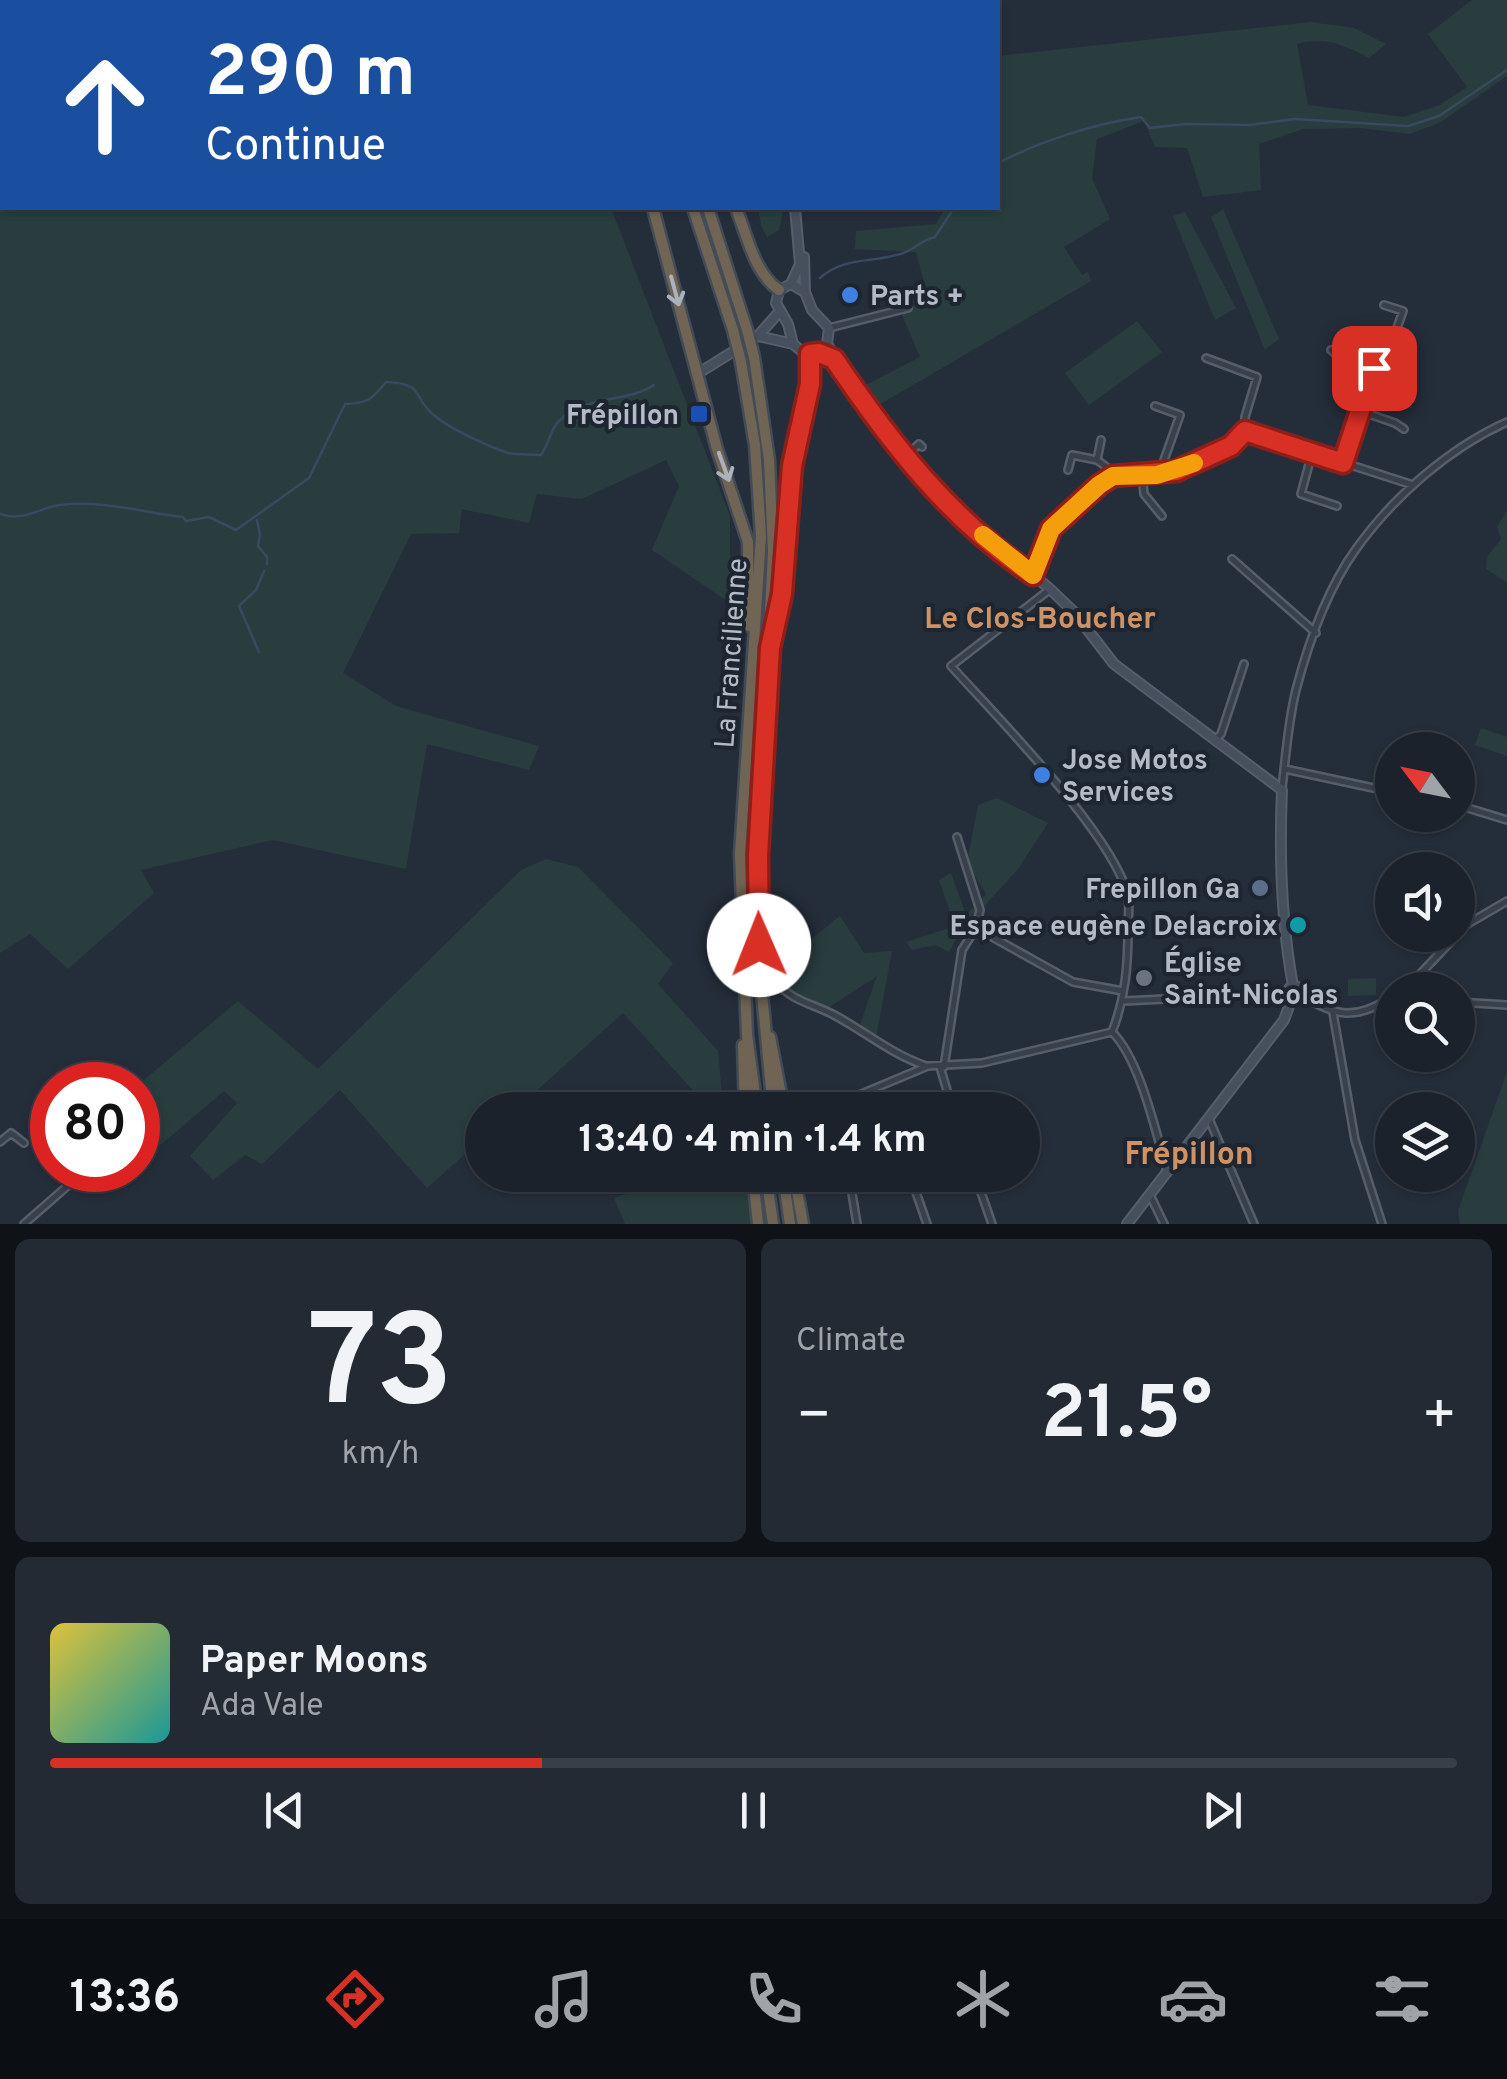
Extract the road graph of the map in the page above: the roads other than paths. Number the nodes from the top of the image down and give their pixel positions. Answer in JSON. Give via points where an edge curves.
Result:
{"nodes":[{"id":1,"x":654,"y":210,"type":"edge"},
{"id":2,"x":695,"y":210,"type":"edge"},
{"id":3,"x":709,"y":210,"type":"edge"},
{"id":4,"x":737,"y":210,"type":"edge"},
{"id":5,"x":795,"y":210,"type":"edge"},
{"id":6,"x":799,"y":240,"type":"junction"},
{"id":7,"x":791,"y":284,"type":"junction"},
{"id":8,"x":779,"y":290,"type":"junction"},
{"id":9,"x":805,"y":292,"type":"junction"},
{"id":10,"x":1384,"y":305,"type":"dead end"},
{"id":11,"x":908,"y":308,"type":"dead end"},
{"id":12,"x":780,"y":311,"type":"junction"},
{"id":13,"x":828,"y":328,"type":"junction"},
{"id":14,"x":753,"y":333,"type":"junction"},
{"id":15,"x":793,"y":344,"type":"junction"},
{"id":16,"x":827,"y":344,"type":"junction"},
{"id":17,"x":1331,"y":350,"type":"dead end"},
{"id":18,"x":815,"y":354,"type":"junction"},
{"id":19,"x":1206,"y":358,"type":"dead end"},
{"id":20,"x":834,"y":359,"type":"junction"},
{"id":21,"x":1374,"y":368,"type":"junction"},
{"id":22,"x":696,"y":374,"type":"junction"},
{"id":23,"x":1155,"y":406,"type":"dead end"},
{"id":24,"x":1360,"y":411,"type":"junction"},
{"id":25,"x":1507,"y":422,"type":"edge"},
{"id":26,"x":1404,"y":429,"type":"dead end"},
{"id":27,"x":1245,"y":431,"type":"junction"},
{"id":28,"x":1101,"y":440,"type":"dead end"},
{"id":29,"x":922,"y":447,"type":"dead end"},
{"id":30,"x":1312,"y":454,"type":"junction"},
{"id":31,"x":904,"y":458,"type":"junction"},
{"id":32,"x":1097,"y":460,"type":"junction"},
{"id":33,"x":1343,"y":463,"type":"junction"},
{"id":34,"x":1068,"y":470,"type":"dead end"},
{"id":35,"x":1166,"y":473,"type":"junction"},
{"id":36,"x":1142,"y":474,"type":"junction"},
{"id":37,"x":1117,"y":476,"type":"junction"},
{"id":38,"x":1414,"y":486,"type":"junction"},
{"id":39,"x":1337,"y":506,"type":"dead end"},
{"id":40,"x":1162,"y":516,"type":"dead end"},
{"id":41,"x":1232,"y":559,"type":"dead end"},
{"id":42,"x":1033,"y":575,"type":"junction"},
{"id":43,"x":1050,"y":589,"type":"junction"},
{"id":44,"x":1316,"y":633,"type":"junction"},
{"id":45,"x":770,"y":648,"type":"junction"},
{"id":46,"x":754,"y":657,"type":"junction"},
{"id":47,"x":1244,"y":664,"type":"dead end"},
{"id":48,"x":1214,"y":741,"type":"junction"},
{"id":49,"x":1284,"y":768,"type":"junction"},
{"id":50,"x":1375,"y":788,"type":"edge"},
{"id":51,"x":1282,"y":790,"type":"junction"},
{"id":52,"x":1475,"y":810,"type":"edge"},
{"id":53,"x":1507,"y":820,"type":"edge"},
{"id":54,"x":957,"y":837,"type":"dead end"},
{"id":55,"x":1507,"y":900,"type":"edge"},
{"id":56,"x":1475,"y":919,"type":"edge"},
{"id":57,"x":976,"y":928,"type":"junction"},
{"id":58,"x":1440,"y":952,"type":"edge"},
{"id":59,"x":1421,"y":972,"type":"edge"},
{"id":60,"x":778,"y":983,"type":"dead end"},
{"id":61,"x":1125,"y":992,"type":"junction"},
{"id":62,"x":1293,"y":993,"type":"junction"},
{"id":63,"x":1124,"y":1001,"type":"junction"},
{"id":64,"x":1475,"y":1003,"type":"edge"},
{"id":65,"x":1375,"y":1005,"type":"edge"},
{"id":66,"x":1507,"y":1005,"type":"edge"},
{"id":67,"x":1334,"y":1013,"type":"junction"},
{"id":68,"x":766,"y":1032,"type":"junction"},
{"id":69,"x":1112,"y":1032,"type":"junction"},
{"id":70,"x":747,"y":1035,"type":"junction"},
{"id":71,"x":928,"y":1066,"type":"junction"},
{"id":72,"x":942,"y":1067,"type":"junction"},
{"id":73,"x":744,"y":1092,"type":"edge"},
{"id":74,"x":755,"y":1092,"type":"edge"},
{"id":75,"x":771,"y":1092,"type":"edge"},
{"id":76,"x":781,"y":1092,"type":"edge"},
{"id":77,"x":868,"y":1092,"type":"edge"},
{"id":78,"x":949,"y":1092,"type":"edge"},
{"id":79,"x":1210,"y":1119,"type":"junction"},
{"id":80,"x":0,"y":1142,"type":"edge"},
{"id":81,"x":24,"y":1143,"type":"dead end"},
{"id":82,"x":1167,"y":1171,"type":"junction"},
{"id":83,"x":61,"y":1192,"type":"edge"},
{"id":84,"x":754,"y":1192,"type":"edge"},
{"id":85,"x":768,"y":1192,"type":"edge"},
{"id":86,"x":785,"y":1192,"type":"edge"},
{"id":87,"x":797,"y":1192,"type":"edge"},
{"id":88,"x":851,"y":1192,"type":"edge"},
{"id":89,"x":916,"y":1192,"type":"edge"},
{"id":90,"x":981,"y":1192,"type":"edge"},
{"id":91,"x":1149,"y":1194,"type":"junction"},
{"id":92,"x":24,"y":1224,"type":"edge"},
{"id":93,"x":758,"y":1224,"type":"edge"},
{"id":94,"x":773,"y":1224,"type":"edge"},
{"id":95,"x":790,"y":1224,"type":"edge"},
{"id":96,"x":802,"y":1224,"type":"edge"},
{"id":97,"x":857,"y":1224,"type":"edge"},
{"id":98,"x":927,"y":1224,"type":"edge"},
{"id":99,"x":992,"y":1224,"type":"edge"},
{"id":100,"x":1127,"y":1224,"type":"edge"},
{"id":101,"x":1164,"y":1224,"type":"edge"},
{"id":102,"x":1254,"y":1224,"type":"edge"},
{"id":103,"x":1382,"y":1224,"type":"edge"}],
"edges":[{"from":1,"to":22,"type":"highway","one_way":true},
{"from":2,"to":46,"type":"highway","name":"La Francilienne","bridge":true,"via":[[733,330],[755,445],[761,536]]},
{"from":3,"to":14,"type":"highway","name":"La Francilienne"},
{"from":4,"to":8,"type":"highway","via":[[760,270]]},
{"from":5,"to":6,"type":"street"},
{"from":6,"to":7,"type":"street","via":[[800,264]]},
{"from":6,"to":9,"type":"street"},
{"from":7,"to":8,"type":"street"},
{"from":7,"to":9,"type":"street"},
{"from":8,"to":12,"type":"street"},
{"from":9,"to":13,"type":"street"},
{"from":10,"to":21,"type":"street","via":[[1403,312],[1384,365]]},
{"from":11,"to":13,"type":"street"},
{"from":12,"to":14,"type":"street"},
{"from":12,"to":15,"type":"street"},
{"from":13,"to":16,"type":"street"},
{"from":14,"to":15,"type":"street"},
{"from":14,"to":22,"type":"street"},
{"from":14,"to":45,"type":"highway","name":"La Francilienne","bridge":true,"via":[[769,460]]},
{"from":15,"to":18,"type":"street"},
{"from":16,"to":18,"type":"street"},
{"from":16,"to":20,"type":"street"},
{"from":17,"to":21,"type":"street"},
{"from":18,"to":20,"type":"street"},
{"from":18,"to":45,"type":"highway","via":[[792,466],[782,594]]},
{"from":19,"to":27,"type":"street","via":[[1257,377]]},
{"from":20,"to":31,"type":"street"},
{"from":21,"to":24,"type":"street"},
{"from":22,"to":46,"type":"highway","one_way":true,"via":[[748,542]]},
{"from":23,"to":35,"type":"street","via":[[1180,415],[1163,463]]},
{"from":24,"to":26,"type":"street"},
{"from":24,"to":33,"type":"street"},
{"from":25,"to":38,"type":"street"},
{"from":27,"to":30,"type":"street"},
{"from":27,"to":35,"type":"street","via":[[1231,446]]},
{"from":28,"to":32,"type":"street"},
{"from":29,"to":31,"type":"street"},
{"from":30,"to":33,"type":"street"},
{"from":30,"to":39,"type":"street","via":[[1301,494]]},
{"from":31,"to":42,"type":"street","via":[[958,514]]},
{"from":32,"to":34,"type":"street","via":[[1072,455]]},
{"from":32,"to":37,"type":"street"},
{"from":33,"to":38,"type":"street"},
{"from":35,"to":36,"type":"street"},
{"from":36,"to":37,"type":"street"},
{"from":36,"to":40,"type":"street","via":[[1144,494]]},
{"from":37,"to":42,"type":"street","via":[[1051,529]]},
{"from":38,"to":44,"type":"street","via":[[1355,550]]},
{"from":41,"to":44,"type":"street"},
{"from":42,"to":43,"type":"street"},
{"from":43,"to":48,"type":"street","via":[[1114,664]]},
{"from":43,"to":61,"type":"street","via":[[951,666],[1077,810],[1110,858],[1129,898]]},
{"from":44,"to":49,"type":"street","via":[[1296,691]]},
{"from":45,"to":68,"type":"highway","name":"La Francilienne","via":[[758,856]]},
{"from":46,"to":70,"type":"highway","name":"La Francilienne","via":[[740,854]]},
{"from":47,"to":48,"type":"street"},
{"from":48,"to":51,"type":"street"},
{"from":49,"to":50,"type":"street"},
{"from":49,"to":51,"type":"street"},
{"from":51,"to":62,"type":"street","via":[[1279,876]]},
{"from":52,"to":53,"type":"street"},
{"from":54,"to":57,"type":"street","via":[[980,910]]},
{"from":55,"to":56,"type":"street"},
{"from":57,"to":61,"type":"street","via":[[1073,982]]},
{"from":57,"to":72,"type":"street","via":[[962,950]]},
{"from":58,"to":59,"type":"street"},
{"from":60,"to":71,"type":"street","via":[[786,994]]},
{"from":61,"to":63,"type":"street"},
{"from":62,"to":63,"type":"street"},
{"from":62,"to":67,"type":"street"},
{"from":62,"to":79,"type":"street","via":[[1284,1020]]},
{"from":63,"to":69,"type":"street"},
{"from":64,"to":66,"type":"street"},
{"from":65,"to":67,"type":"street","via":[[1350,1016]]},
{"from":67,"to":103,"type":"street","via":[[1355,1140]]},
{"from":68,"to":75,"type":"highway","name":"La Francilienne"},
{"from":68,"to":76,"type":"highway"},
{"from":69,"to":72,"type":"street"},
{"from":69,"to":82,"type":"street","via":[[1136,1072]]},
{"from":70,"to":73,"type":"highway"},
{"from":70,"to":74,"type":"highway","name":"La Francilienne"},
{"from":71,"to":72,"type":"street"},
{"from":71,"to":77,"type":"street"},
{"from":72,"to":78,"type":"street"},
{"from":79,"to":82,"type":"street"},
{"from":79,"to":102,"type":"street"},
{"from":80,"to":81,"type":"street","via":[[11,1133]]},
{"from":82,"to":91,"type":"street"},
{"from":83,"to":92,"type":"street"},
{"from":84,"to":93,"type":"highway"},
{"from":85,"to":94,"type":"highway"},
{"from":86,"to":95,"type":"highway"},
{"from":87,"to":96,"type":"highway"},
{"from":88,"to":97,"type":"street"},
{"from":89,"to":98,"type":"street"},
{"from":90,"to":99,"type":"street"},
{"from":91,"to":100,"type":"street"},
{"from":91,"to":101,"type":"street"}]}
